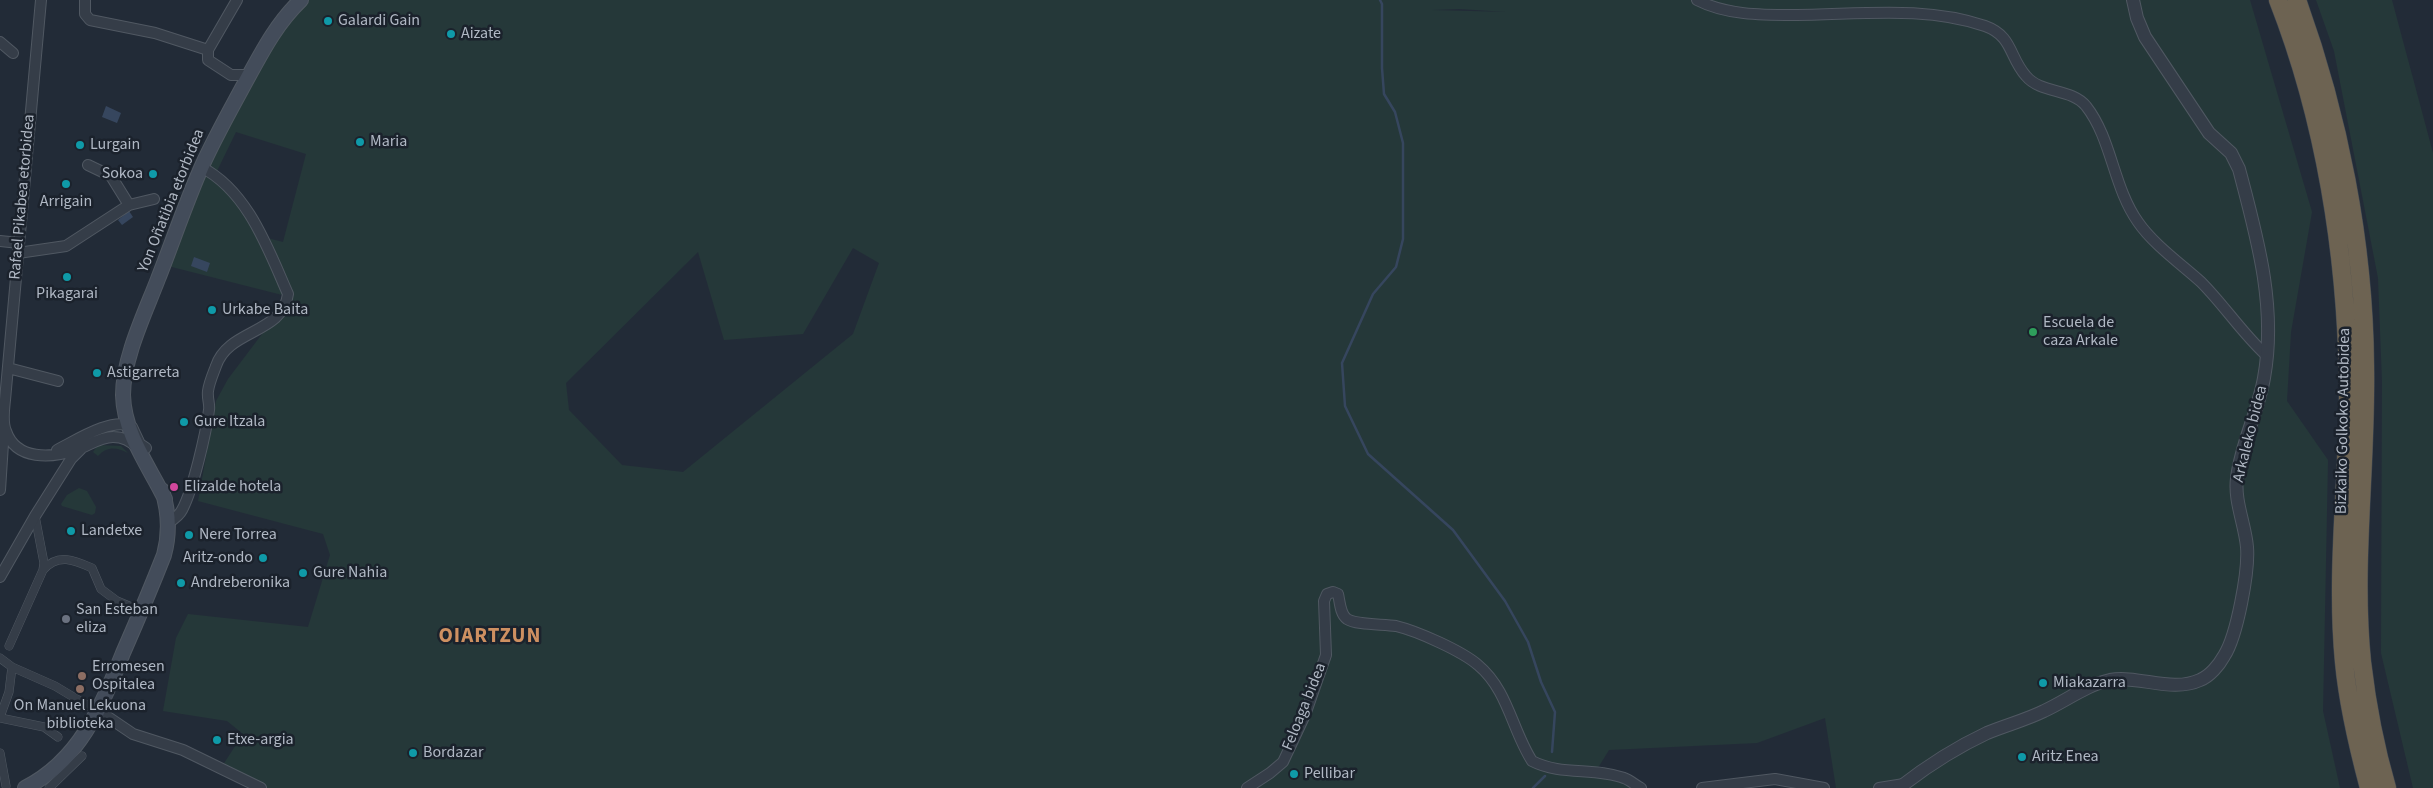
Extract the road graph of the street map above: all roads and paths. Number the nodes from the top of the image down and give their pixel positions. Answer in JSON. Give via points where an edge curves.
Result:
{"nodes":[{"id":1,"x":41,"y":0,"type":"edge"},
{"id":2,"x":85,"y":0,"type":"edge"},
{"id":3,"x":237,"y":0,"type":"edge"},
{"id":4,"x":301,"y":0,"type":"edge"},
{"id":5,"x":1697,"y":0,"type":"edge"},
{"id":6,"x":2133,"y":0,"type":"edge"},
{"id":7,"x":2278,"y":0,"type":"edge"},
{"id":8,"x":2297,"y":0,"type":"edge"},
{"id":9,"x":0,"y":42,"type":"edge"},
{"id":10,"x":208,"y":50,"type":"junction"},
{"id":11,"x":13,"y":53,"type":"dead end"},
{"id":12,"x":249,"y":76,"type":"junction"},
{"id":13,"x":88,"y":165,"type":"dead end"},
{"id":14,"x":202,"y":167,"type":"junction"},
{"id":15,"x":154,"y":199,"type":"dead end"},
{"id":16,"x":129,"y":205,"type":"junction"},
{"id":17,"x":0,"y":242,"type":"edge"},
{"id":18,"x":18,"y":248,"type":"junction"},
{"id":19,"x":2266,"y":355,"type":"junction"},
{"id":20,"x":8,"y":368,"type":"junction"},
{"id":21,"x":58,"y":381,"type":"dead end"},
{"id":22,"x":127,"y":393,"type":"junction"},
{"id":23,"x":132,"y":424,"type":"junction"},
{"id":24,"x":4,"y":425,"type":"junction"},
{"id":25,"x":105,"y":427,"type":"junction"},
{"id":26,"x":111,"y":437,"type":"junction"},
{"id":27,"x":87,"y":446,"type":"junction"},
{"id":28,"x":62,"y":448,"type":"junction"},
{"id":29,"x":142,"y":449,"type":"junction"},
{"id":30,"x":50,"y":454,"type":"junction"},
{"id":31,"x":0,"y":490,"type":"edge"},
{"id":32,"x":35,"y":516,"type":"junction"},
{"id":33,"x":168,"y":523,"type":"junction"},
{"id":34,"x":43,"y":570,"type":"junction"},
{"id":35,"x":0,"y":577,"type":"edge"},
{"id":36,"x":141,"y":612,"type":"junction"},
{"id":37,"x":9,"y":646,"type":"dead end"},
{"id":38,"x":0,"y":658,"type":"edge"},
{"id":39,"x":12,"y":667,"type":"junction"},
{"id":40,"x":94,"y":709,"type":"junction"},
{"id":41,"x":0,"y":717,"type":"edge"},
{"id":42,"x":58,"y":737,"type":"dead end"},
{"id":43,"x":0,"y":754,"type":"edge"},
{"id":44,"x":82,"y":756,"type":"dead end"},
{"id":45,"x":6,"y":786,"type":"dead end"},
{"id":46,"x":1902,"y":786,"type":"edge"},
{"id":47,"x":25,"y":788,"type":"edge"},
{"id":48,"x":49,"y":788,"type":"edge"},
{"id":49,"x":261,"y":788,"type":"edge"},
{"id":50,"x":1247,"y":788,"type":"edge"},
{"id":51,"x":1641,"y":788,"type":"edge"},
{"id":52,"x":1702,"y":788,"type":"edge"},
{"id":53,"x":1824,"y":788,"type":"edge"},
{"id":54,"x":1879,"y":788,"type":"edge"},
{"id":55,"x":2368,"y":788,"type":"edge"},
{"id":56,"x":2387,"y":788,"type":"edge"}],
"edges":[{"from":1,"to":18,"type":"street","name":"Rafael Pikabea etorbidea"},
{"from":2,"to":10,"type":"street","via":[[85,14],[90,20],[155,33]]},
{"from":3,"to":10,"type":"street"},
{"from":4,"to":12,"type":"main road","name":"Yon Oñatibia etorbidea","via":[[276,28]]},
{"from":5,"to":19,"type":"street","via":[[1721,10],[1773,15],[1925,15],[1969,22],[2000,33],[2031,82],[2085,104],[2101,132],[2114,173],[2139,224],[2201,283]]},
{"from":6,"to":19,"type":"street","name":"Arkaleko bidea","via":[[2145,37],[2209,133],[2231,153],[2239,169],[2266,285]]},
{"from":7,"to":55,"type":"highway","name":"Bizkaiko Golkoko Autobidea","via":[[2302,69],[2316,126],[2338,246],[2348,383],[2342,569],[2344,660],[2349,702]]},
{"from":8,"to":56,"type":"highway","name":"Bizkaiko Golkoko Autobidea","via":[[2322,77],[2340,149],[2362,297],[2365,366],[2362,661],[2369,713]]},
{"from":9,"to":11,"type":"street"},
{"from":10,"to":12,"type":"street","via":[[208,60],[231,75]]},
{"from":12,"to":14,"type":"main road","name":"Yon Oñatibia etorbidea"},
{"from":13,"to":16,"type":"street","via":[[111,176]]},
{"from":14,"to":22,"type":"main road","name":"Yon Oñatibia etorbidea","via":[[134,345]]},
{"from":14,"to":33,"type":"street","via":[[228,188],[249,213],[288,294],[287,306],[279,316],[232,344],[219,356],[208,391],[209,408],[192,480],[183,509]]},
{"from":15,"to":16,"type":"street"},
{"from":16,"to":18,"type":"street","via":[[66,246]]},
{"from":17,"to":18,"type":"street"},
{"from":18,"to":20,"type":"street","name":"Rafael Pikabea etorbidea"},
{"from":19,"to":46,"type":"street","name":"Arkaleko bidea","via":[[2260,396],[2237,479],[2247,567],[2233,635],[2225,656],[2213,672],[2200,681],[2184,684],[2100,682],[2043,712],[1958,748]]},
{"from":20,"to":21,"type":"street"},
{"from":20,"to":24,"type":"street","name":"Rafael Pikabea etorbidea"},
{"from":22,"to":23,"type":"main road","name":"Yon Oñatibia etorbidea"},
{"from":22,"to":25,"type":"street","via":[[119,412]]},
{"from":23,"to":25,"type":"street"},
{"from":23,"to":26,"type":"street"},
{"from":23,"to":29,"type":"main road","name":"Yon Oñatibia etorbidea"},
{"from":24,"to":30,"type":"street","via":[[11,442],[20,450],[31,455]]},
{"from":24,"to":31,"type":"street","name":"Rafael Pikabea etorbidea"},
{"from":25,"to":27,"type":"street"},
{"from":25,"to":28,"type":"street"},
{"from":26,"to":27,"type":"street"},
{"from":26,"to":29,"type":"street","via":[[126,440]]},
{"from":27,"to":28,"type":"street"},
{"from":27,"to":30,"type":"street"},
{"from":27,"to":32,"type":"street","via":[[71,459]]},
{"from":28,"to":30,"type":"street"},
{"from":29,"to":33,"type":"main road","name":"Yon Oñatibia etorbidea","via":[[165,500]]},
{"from":32,"to":34,"type":"street"},
{"from":32,"to":35,"type":"street"},
{"from":33,"to":36,"type":"main road","via":[[164,555]]},
{"from":34,"to":36,"type":"street","via":[[58,558],[83,564],[92,568],[100,589]]},
{"from":34,"to":37,"type":"street"},
{"from":36,"to":40,"type":"main road"},
{"from":38,"to":39,"type":"street"},
{"from":39,"to":40,"type":"street","via":[[55,686]]},
{"from":39,"to":41,"type":"street","via":[[9,692]]},
{"from":40,"to":47,"type":"main road","via":[[82,740],[65,758]]},
{"from":40,"to":49,"type":"street","via":[[133,734],[183,750]]},
{"from":41,"to":42,"type":"street","via":[[44,727]]},
{"from":43,"to":45,"type":"street"},
{"from":44,"to":48,"type":"street"},
{"from":46,"to":54,"type":"street"},
{"from":50,"to":51,"type":"street","name":"Feloaga bidea","via":[[1283,762],[1305,715],[1326,655],[1324,601],[1327,594],[1333,592],[1338,594],[1346,619],[1408,629],[1466,655],[1480,666],[1503,697],[1532,761],[1563,770],[1625,778]]},
{"from":52,"to":53,"type":"street","via":[[1775,780]]}]}
